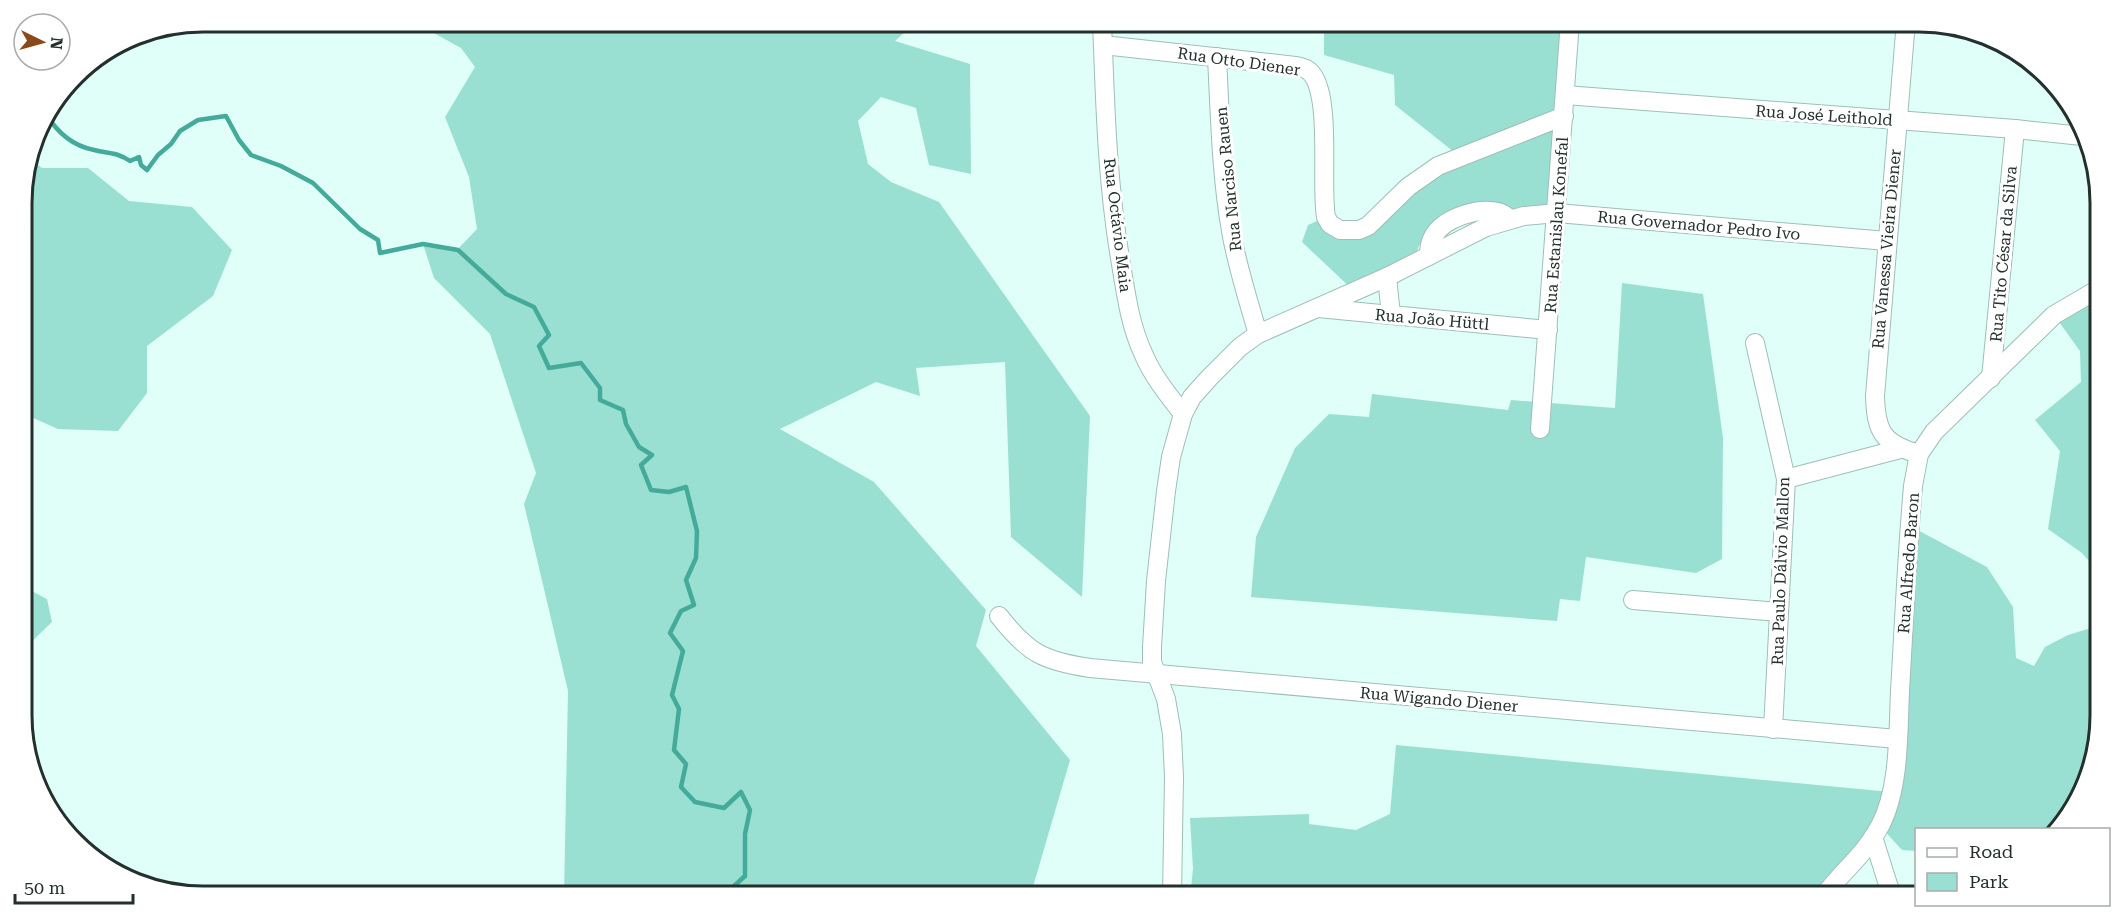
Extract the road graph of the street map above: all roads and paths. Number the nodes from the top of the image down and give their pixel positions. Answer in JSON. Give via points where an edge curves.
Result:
{"nodes":[{"id":1,"x":1102,"y":32,"type":"edge"},
{"id":2,"x":1569,"y":32,"type":"edge"},
{"id":3,"x":1905,"y":32,"type":"edge"},
{"id":4,"x":1103,"y":45,"type":"junction"},
{"id":5,"x":1217,"y":57,"type":"junction"},
{"id":6,"x":1565,"y":95,"type":"junction"},
{"id":7,"x":1564,"y":116,"type":"junction"},
{"id":8,"x":1898,"y":121,"type":"junction"},
{"id":9,"x":2015,"y":129,"type":"junction"},
{"id":10,"x":2076,"y":135,"type":"edge"},
{"id":11,"x":1557,"y":213,"type":"junction"},
{"id":12,"x":1887,"y":241,"type":"junction"},
{"id":13,"x":1387,"y":277,"type":"junction"},
{"id":14,"x":2090,"y":294,"type":"edge"},
{"id":15,"x":1316,"y":308,"type":"junction"},
{"id":16,"x":1391,"y":315,"type":"junction"},
{"id":17,"x":1548,"y":330,"type":"junction"},
{"id":18,"x":1258,"y":334,"type":"junction"},
{"id":19,"x":1755,"y":344,"type":"dead end"},
{"id":20,"x":1991,"y":378,"type":"junction"},
{"id":21,"x":1183,"y":414,"type":"junction"},
{"id":22,"x":1540,"y":429,"type":"dead end"},
{"id":23,"x":1900,"y":449,"type":"junction"},
{"id":24,"x":1919,"y":454,"type":"junction"},
{"id":25,"x":1786,"y":479,"type":"junction"},
{"id":26,"x":1633,"y":600,"type":"dead end"},
{"id":27,"x":1779,"y":612,"type":"junction"},
{"id":28,"x":999,"y":616,"type":"dead end"},
{"id":29,"x":1157,"y":674,"type":"junction"},
{"id":30,"x":1773,"y":729,"type":"junction"},
{"id":31,"x":1897,"y":739,"type":"junction"},
{"id":32,"x":1874,"y":837,"type":"junction"},
{"id":33,"x":1172,"y":886,"type":"edge"},
{"id":34,"x":1831,"y":886,"type":"edge"},
{"id":35,"x":1889,"y":886,"type":"edge"}],
"edges":[{"from":1,"to":4,"type":"street","name":"Rua Octávio Maia"},
{"from":2,"to":6,"type":"street","name":"Rua Estanislau Konefal"},
{"from":3,"to":8,"type":"street","name":"Rua Vanessa Vieira Diener"},
{"from":4,"to":5,"type":"street","name":"Rua Otto Diener"},
{"from":4,"to":21,"type":"street","name":"Rua Octávio Maia","via":[[1112,198],[1128,304],[1142,352]]},
{"from":5,"to":7,"type":"street","name":"Rua Otto Diener","via":[[1287,64],[1309,71],[1320,91],[1326,217],[1340,230],[1368,226],[1408,187],[1438,166]]},
{"from":5,"to":18,"type":"street","name":"Rua Narciso Rauen","via":[[1231,231]]},
{"from":6,"to":7,"type":"street","name":"Rua Estanislau Konefal"},
{"from":6,"to":8,"type":"street","name":"Rua José Leithold"},
{"from":7,"to":11,"type":"street","name":"Rua Estanislau Konefal"},
{"from":8,"to":9,"type":"street","name":"Rua José Leithold"},
{"from":8,"to":12,"type":"street","name":"Rua Vanessa Vieira Diener"},
{"from":9,"to":10,"type":"street","name":"Rua José Leithold"},
{"from":9,"to":20,"type":"street","name":"Rua Tito César da Silva"},
{"from":11,"to":12,"type":"street","name":"Rua Governador Pedro Ivo"},
{"from":11,"to":13,"type":"street","name":"Rua Governador Pedro Ivo","via":[[1511,219],[1486,227]]},
{"from":11,"to":17,"type":"street","name":"Rua Estanislau Konefal"},
{"from":12,"to":23,"type":"street","name":"Rua Vanessa Vieira Diener","via":[[1875,412],[1882,432]]},
{"from":13,"to":15,"type":"street","name":"Rua Governador Pedro Ivo"},
{"from":13,"to":16,"type":"street"},
{"from":14,"to":20,"type":"street","name":"Rua Alfredo Baron","via":[[2054,315]]},
{"from":15,"to":16,"type":"street","name":"Rua João Hüttl"},
{"from":15,"to":18,"type":"street","name":"Rua Governador Pedro Ivo"},
{"from":16,"to":17,"type":"street","name":"Rua João Hüttl"},
{"from":17,"to":22,"type":"street","name":"Rua Estanislau Konefal"},
{"from":18,"to":21,"type":"street","name":"Rua Governador Pedro Ivo","via":[[1209,378]]},
{"from":19,"to":25,"type":"street","name":"Rua Paulo Dálvio Mallon"},
{"from":20,"to":24,"type":"street","name":"Rua Alfredo Baron","via":[[1934,432]]},
{"from":21,"to":29,"type":"street","name":"Rua Governador Pedro Ivo","via":[[1171,457],[1156,581],[1152,662]]},
{"from":23,"to":24,"type":"street"},
{"from":23,"to":25,"type":"street"},
{"from":24,"to":31,"type":"street","name":"Rua Alfredo Baron","via":[[1912,486]]},
{"from":25,"to":27,"type":"street","name":"Rua Paulo Dálvio Mallon"},
{"from":26,"to":27,"type":"street"},
{"from":27,"to":30,"type":"street","name":"Rua Paulo Dálvio Mallon"},
{"from":28,"to":29,"type":"street","name":"Rua Wigando Diener","via":[[1027,647],[1052,660]]},
{"from":29,"to":30,"type":"street","name":"Rua Wigando Diener"},
{"from":29,"to":33,"type":"street","name":"Rua Governador Pedro Ivo","via":[[1172,734]]},
{"from":30,"to":31,"type":"street","name":"Rua Wigando Diener"},
{"from":31,"to":32,"type":"street","name":"Rua Alfredo Baron","via":[[1892,792]]},
{"from":32,"to":34,"type":"street","name":"Rua Alfredo Baron"},
{"from":32,"to":35,"type":"street"}]}
